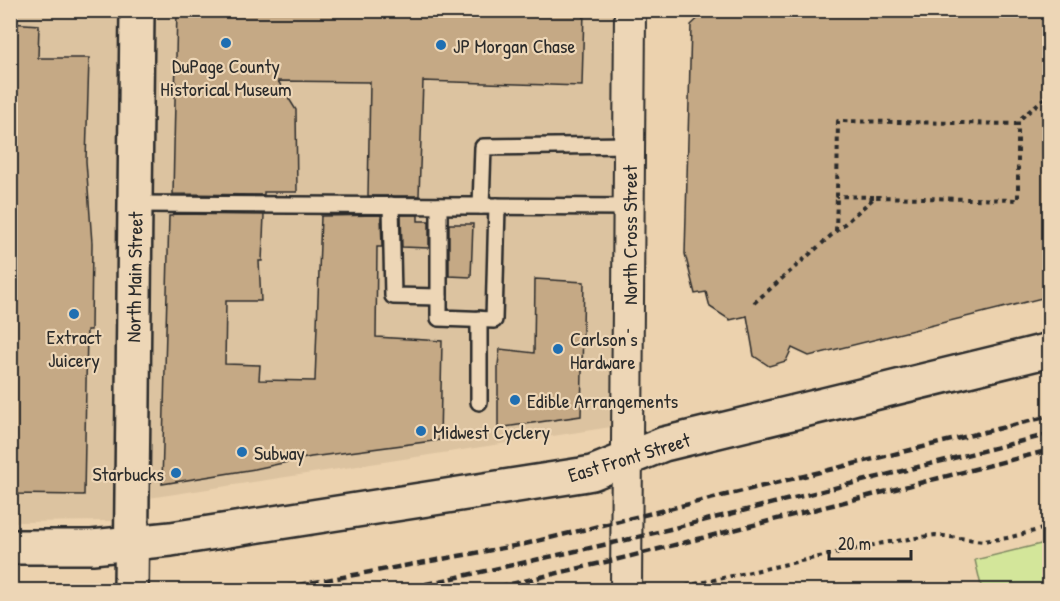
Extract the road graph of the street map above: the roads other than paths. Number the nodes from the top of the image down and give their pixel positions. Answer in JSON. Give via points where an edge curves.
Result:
{"nodes":[{"id":1,"x":137,"y":10,"type":"edge"},
{"id":2,"x":630,"y":10,"type":"edge"},
{"id":3,"x":629,"y":144,"type":"junction"},
{"id":4,"x":135,"y":204,"type":"junction"},
{"id":5,"x":391,"y":205,"type":"junction"},
{"id":6,"x":440,"y":206,"type":"junction"},
{"id":7,"x":489,"y":206,"type":"junction"},
{"id":8,"x":629,"y":207,"type":"junction"},
{"id":9,"x":439,"y":297,"type":"junction"},
{"id":10,"x":479,"y":319,"type":"junction"},
{"id":11,"x":1050,"y":350,"type":"edge"},
{"id":12,"x":478,"y":402,"type":"dead end"},
{"id":13,"x":627,"y":459,"type":"junction"},
{"id":14,"x":132,"y":543,"type":"junction"},
{"id":15,"x":10,"y":547,"type":"edge"},
{"id":16,"x":131,"y":591,"type":"edge"},
{"id":17,"x":626,"y":591,"type":"edge"}],
"edges":[{"from":1,"to":4,"type":"street","name":"North Main Street"},
{"from":2,"to":3,"type":"street","name":"North Cross Street"},
{"from":3,"to":7,"type":"lane","via":[[483,147]]},
{"from":3,"to":8,"type":"street","name":"North Cross Street"},
{"from":4,"to":5,"type":"lane"},
{"from":4,"to":14,"type":"street","name":"North Main Street"},
{"from":5,"to":6,"type":"lane"},
{"from":5,"to":9,"type":"lane","via":[[393,296]]},
{"from":6,"to":7,"type":"lane"},
{"from":6,"to":9,"type":"lane"},
{"from":7,"to":8,"type":"lane"},
{"from":7,"to":10,"type":"lane","via":[[494,320]]},
{"from":8,"to":13,"type":"street","name":"North Cross Street"},
{"from":9,"to":10,"type":"lane","via":[[439,318]]},
{"from":10,"to":12,"type":"lane"},
{"from":11,"to":13,"type":"street","name":"East Front Street","via":[[664,444]]},
{"from":13,"to":14,"type":"street","name":"East Front Street","via":[[581,475]]},
{"from":13,"to":17,"type":"street","name":"North Cross Street"},
{"from":14,"to":15,"type":"street","name":"East Front Street"},
{"from":14,"to":16,"type":"street","name":"North Main Street"}]}
